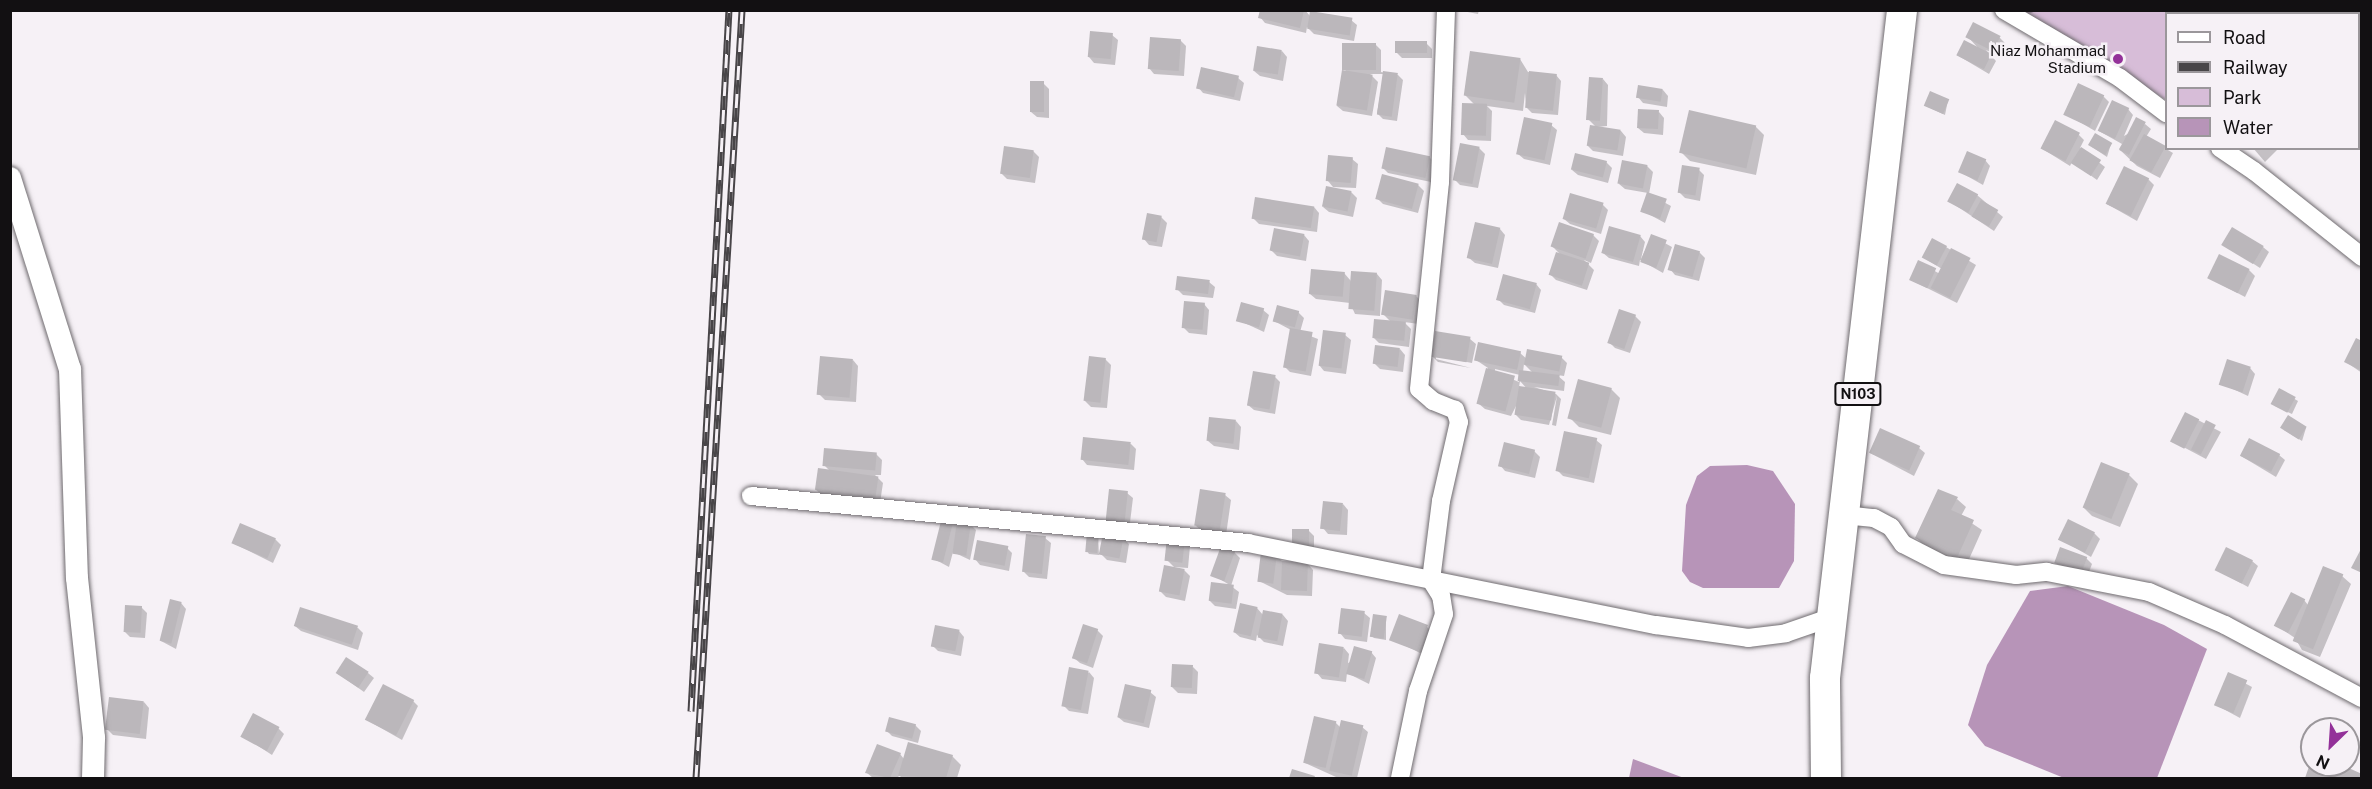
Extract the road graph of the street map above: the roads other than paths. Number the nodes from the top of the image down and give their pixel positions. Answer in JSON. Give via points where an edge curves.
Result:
{"nodes":[{"id":1,"x":1446,"y":10,"type":"edge"},
{"id":2,"x":1902,"y":10,"type":"edge"},
{"id":3,"x":2004,"y":10,"type":"edge"},
{"id":4,"x":2165,"y":112,"type":"edge"},
{"id":5,"x":2223,"y":150,"type":"edge"},
{"id":6,"x":10,"y":177,"type":"edge"},
{"id":7,"x":2361,"y":257,"type":"edge"},
{"id":8,"x":752,"y":496,"type":"dead end"},
{"id":9,"x":1844,"y":515,"type":"junction"},
{"id":10,"x":1431,"y":580,"type":"junction"},
{"id":11,"x":1832,"y":617,"type":"junction"},
{"id":12,"x":2361,"y":698,"type":"edge"},
{"id":13,"x":1832,"y":777,"type":"edge"},
{"id":14,"x":93,"y":778,"type":"edge"},
{"id":15,"x":1401,"y":778,"type":"edge"}],
"edges":[{"from":1,"to":10,"type":"street","via":[[1440,182],[1419,388],[1433,401],[1455,410],[1459,422],[1441,501]]},
{"from":2,"to":9,"type":"highway","number":"N103"},
{"from":3,"to":4,"type":"street","via":[[2120,78]]},
{"from":5,"to":7,"type":"street"},
{"from":6,"to":14,"type":"street","via":[[70,369],[77,578],[94,738]]},
{"from":8,"to":10,"type":"street","via":[[1237,542]]},
{"from":9,"to":11,"type":"highway","number":"N103"},
{"from":9,"to":12,"type":"street","via":[[1874,518],[1891,526],[1903,544],[1944,565],[2016,575],[2047,572],[2149,592],[2225,625]]},
{"from":10,"to":11,"type":"street","via":[[1656,625],[1748,638],[1786,633]]},
{"from":10,"to":15,"type":"street","via":[[1441,596],[1444,614],[1418,691]]},
{"from":11,"to":13,"type":"highway","number":"N103","via":[[1825,678]]}]}
